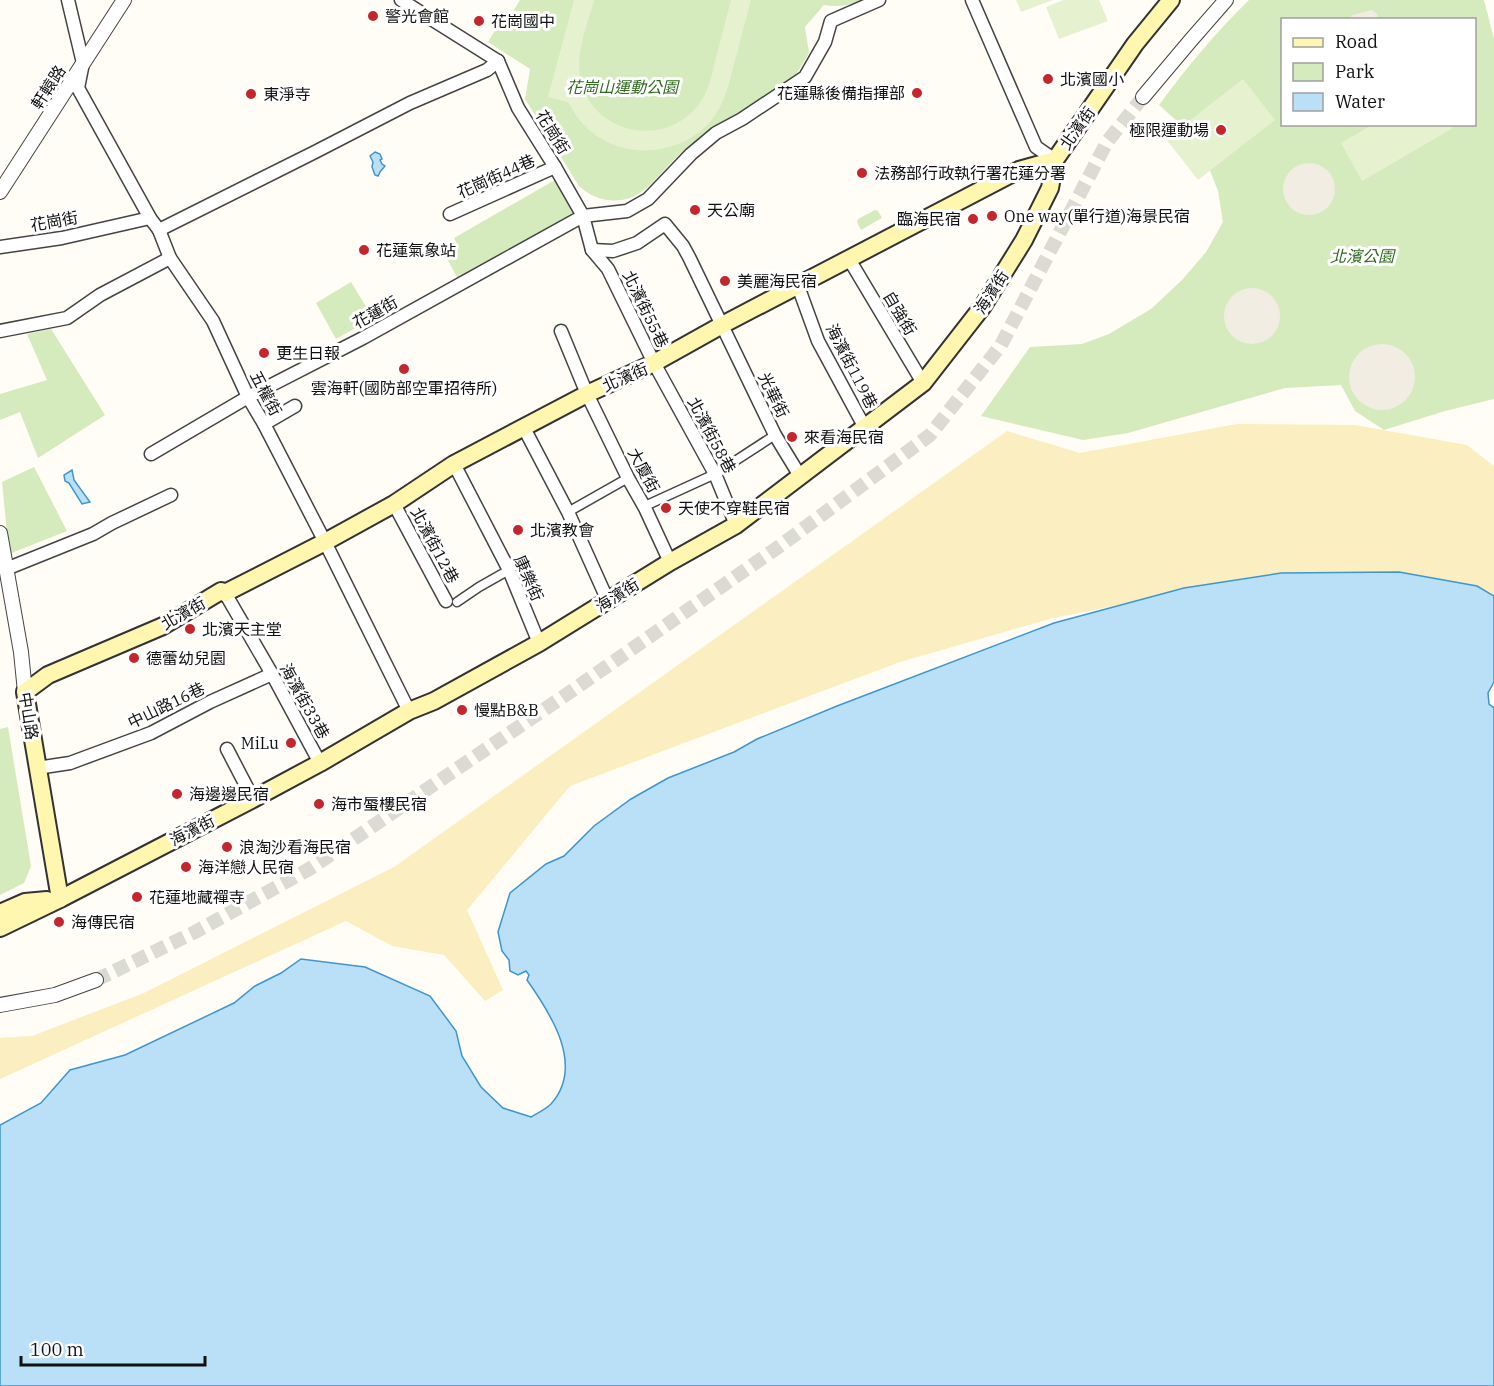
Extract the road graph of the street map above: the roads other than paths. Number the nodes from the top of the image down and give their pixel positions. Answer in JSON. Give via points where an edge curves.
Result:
{"nodes":[{"id":1,"x":68,"y":0,"type":"edge"},
{"id":2,"x":124,"y":0,"type":"edge"},
{"id":3,"x":401,"y":0,"type":"edge"},
{"id":4,"x":879,"y":0,"type":"edge"},
{"id":5,"x":972,"y":0,"type":"edge"},
{"id":6,"x":1171,"y":0,"type":"edge"},
{"id":7,"x":1226,"y":0,"type":"edge"},
{"id":8,"x":498,"y":61,"type":"junction"},
{"id":9,"x":83,"y":63,"type":"junction"},
{"id":10,"x":1143,"y":97,"type":"tunnel mouth"},
{"id":11,"x":1055,"y":160,"type":"junction"},
{"id":12,"x":555,"y":167,"type":"junction"},
{"id":13,"x":0,"y":192,"type":"edge"},
{"id":14,"x":450,"y":214,"type":"dead end"},
{"id":15,"x":583,"y":216,"type":"junction"},
{"id":16,"x":150,"y":218,"type":"junction"},
{"id":17,"x":159,"y":230,"type":"junction"},
{"id":18,"x":0,"y":247,"type":"edge"},
{"id":19,"x":592,"y":250,"type":"junction"},
{"id":20,"x":170,"y":258,"type":"junction"},
{"id":21,"x":849,"y":259,"type":"junction"},
{"id":22,"x":798,"y":286,"type":"junction"},
{"id":23,"x":722,"y":325,"type":"junction"},
{"id":24,"x":0,"y":331,"type":"edge"},
{"id":25,"x":561,"y":331,"type":"dead end"},
{"id":26,"x":654,"y":363,"type":"junction"},
{"id":27,"x":923,"y":383,"type":"junction"},
{"id":28,"x":587,"y":394,"type":"junction"},
{"id":29,"x":248,"y":397,"type":"junction"},
{"id":30,"x":295,"y":406,"type":"dead end"},
{"id":31,"x":264,"y":424,"type":"junction"},
{"id":32,"x":524,"y":428,"type":"junction"},
{"id":33,"x":865,"y":428,"type":"junction"},
{"id":34,"x":775,"y":435,"type":"junction"},
{"id":35,"x":151,"y":454,"type":"dead end"},
{"id":36,"x":454,"y":464,"type":"junction"},
{"id":37,"x":715,"y":474,"type":"junction"},
{"id":38,"x":801,"y":476,"type":"junction"},
{"id":39,"x":628,"y":477,"type":"junction"},
{"id":40,"x":171,"y":495,"type":"dead end"},
{"id":41,"x":394,"y":504,"type":"junction"},
{"id":42,"x":645,"y":506,"type":"junction"},
{"id":43,"x":568,"y":512,"type":"junction"},
{"id":44,"x":736,"y":525,"type":"junction"},
{"id":45,"x":0,"y":533,"type":"edge"},
{"id":46,"x":325,"y":543,"type":"junction"},
{"id":47,"x":670,"y":562,"type":"junction"},
{"id":48,"x":6,"y":569,"type":"junction"},
{"id":49,"x":508,"y":570,"type":"junction"},
{"id":50,"x":225,"y":593,"type":"junction"},
{"id":51,"x":608,"y":601,"type":"junction"},
{"id":52,"x":451,"y":602,"type":"joint"},
{"id":53,"x":539,"y":643,"type":"junction"},
{"id":54,"x":272,"y":674,"type":"junction"},
{"id":55,"x":25,"y":692,"type":"junction"},
{"id":56,"x":409,"y":711,"type":"junction"},
{"id":57,"x":227,"y":749,"type":"dead end"},
{"id":58,"x":320,"y":763,"type":"junction"},
{"id":59,"x":38,"y":768,"type":"junction"},
{"id":60,"x":253,"y":799,"type":"junction"},
{"id":61,"x":60,"y":899,"type":"junction"},
{"id":62,"x":0,"y":913,"type":"edge"},
{"id":63,"x":0,"y":928,"type":"edge"},
{"id":64,"x":96,"y":980,"type":"tunnel mouth"},
{"id":65,"x":0,"y":1005,"type":"edge"}],
"edges":[{"from":1,"to":9,"type":"street","name":"五權街"},
{"from":2,"to":9,"type":"street","name":"軒轅路"},
{"from":3,"to":8,"type":"street"},
{"from":4,"to":15,"type":"street","via":[[831,21],[825,42],[806,77],[716,133],[648,199],[627,211]]},
{"from":5,"to":11,"type":"street","via":[[1036,147]]},
{"from":6,"to":11,"type":"main road","name":"北濱街","via":[[1135,44]]},
{"from":7,"to":10,"type":"street"},
{"from":8,"to":12,"type":"street","name":"花崗街","via":[[518,108]]},
{"from":8,"to":17,"type":"street","via":[[488,70],[410,103]]},
{"from":9,"to":13,"type":"street","name":"軒轅路"},
{"from":9,"to":16,"type":"street","name":"五權街","via":[[78,88]]},
{"from":11,"to":21,"type":"main road","name":"北濱街","via":[[1019,170]]},
{"from":11,"to":27,"type":"main road","name":"海濱街","via":[[1050,188],[1024,240],[984,306]]},
{"from":12,"to":14,"type":"street","name":"花崗街44巷"},
{"from":12,"to":15,"type":"street","name":"花崗街"},
{"from":15,"to":19,"type":"street","name":"花崗街"},
{"from":15,"to":29,"type":"street","name":"花蓮街"},
{"from":16,"to":17,"type":"street","name":"五權街"},
{"from":16,"to":18,"type":"street","name":"花崗街"},
{"from":17,"to":20,"type":"street","name":"五權街"},
{"from":19,"to":23,"type":"street","name":"光華街","via":[[621,249],[665,224],[683,246]]},
{"from":19,"to":26,"type":"street","name":"北濱街55巷","via":[[608,269]]},
{"from":20,"to":24,"type":"street","via":[[100,295],[67,318]]},
{"from":20,"to":29,"type":"street","name":"五權街","via":[[213,321]]},
{"from":21,"to":22,"type":"main road","name":"北濱街"},
{"from":21,"to":27,"type":"street","name":"自強街"},
{"from":22,"to":23,"type":"main road","name":"北濱街"},
{"from":22,"to":33,"type":"street","name":"海濱街119巷","via":[[818,341]]},
{"from":23,"to":26,"type":"main road","name":"北濱街"},
{"from":23,"to":34,"type":"street","name":"光華街"},
{"from":25,"to":28,"type":"street","name":"大廈街"},
{"from":26,"to":28,"type":"main road","name":"北濱街"},
{"from":26,"to":37,"type":"street","name":"北濱街58巷"},
{"from":27,"to":33,"type":"main road","name":"海濱街"},
{"from":28,"to":32,"type":"main road","name":"北濱街"},
{"from":28,"to":39,"type":"street","name":"大廈街"},
{"from":29,"to":31,"type":"street","name":"五權街"},
{"from":29,"to":35,"type":"street","name":"花蓮街"},
{"from":30,"to":31,"type":"street"},
{"from":31,"to":46,"type":"street","name":"五權街"},
{"from":32,"to":36,"type":"main road","name":"北濱街"},
{"from":32,"to":43,"type":"street"},
{"from":33,"to":38,"type":"main road","name":"海濱街"},
{"from":34,"to":37,"type":"street"},
{"from":34,"to":38,"type":"street","name":"光華街"},
{"from":36,"to":41,"type":"main road","name":"北濱街"},
{"from":36,"to":49,"type":"street","name":"康樂街"},
{"from":37,"to":42,"type":"street"},
{"from":37,"to":44,"type":"street","name":"北濱街58巷"},
{"from":38,"to":44,"type":"main road","name":"海濱街"},
{"from":39,"to":42,"type":"street","name":"大廈街"},
{"from":39,"to":43,"type":"street"},
{"from":40,"to":48,"type":"street","via":[[93,534]]},
{"from":41,"to":46,"type":"main road","name":"北濱街"},
{"from":41,"to":52,"type":"street","name":"北濱街12巷"},
{"from":42,"to":47,"type":"street","name":"大廈街"},
{"from":43,"to":51,"type":"street"},
{"from":44,"to":47,"type":"main road","name":"海濱街"},
{"from":45,"to":48,"type":"street","name":"中山路"},
{"from":46,"to":50,"type":"main road","name":"北濱街"},
{"from":46,"to":56,"type":"street","name":"五權街"},
{"from":47,"to":51,"type":"main road","name":"海濱街"},
{"from":48,"to":55,"type":"street","name":"中山路"},
{"from":49,"to":52,"type":"street"},
{"from":49,"to":53,"type":"street","name":"康樂街"},
{"from":50,"to":54,"type":"street","name":"海濱街33巷"},
{"from":50,"to":55,"type":"main road","name":"北濱街","via":[[221,591],[163,626],[48,675]]},
{"from":51,"to":53,"type":"main road","name":"海濱街"},
{"from":53,"to":56,"type":"main road","name":"海濱街"},
{"from":54,"to":58,"type":"street","name":"海濱街33巷"},
{"from":54,"to":59,"type":"street","name":"中山路16巷","via":[[151,733],[70,763]]},
{"from":55,"to":59,"type":"main road","name":"中山路"},
{"from":56,"to":58,"type":"main road","name":"海濱街"},
{"from":57,"to":60,"type":"street"},
{"from":58,"to":60,"type":"main road","name":"海濱街"},
{"from":59,"to":61,"type":"main road","name":"中山路"},
{"from":60,"to":61,"type":"main road","name":"海濱街"},
{"from":61,"to":62,"type":"main road","name":"海濱街","via":[[25,902]]},
{"from":61,"to":63,"type":"main road","name":"海濱街"},
{"from":64,"to":65,"type":"street","via":[[56,995]]}]}
